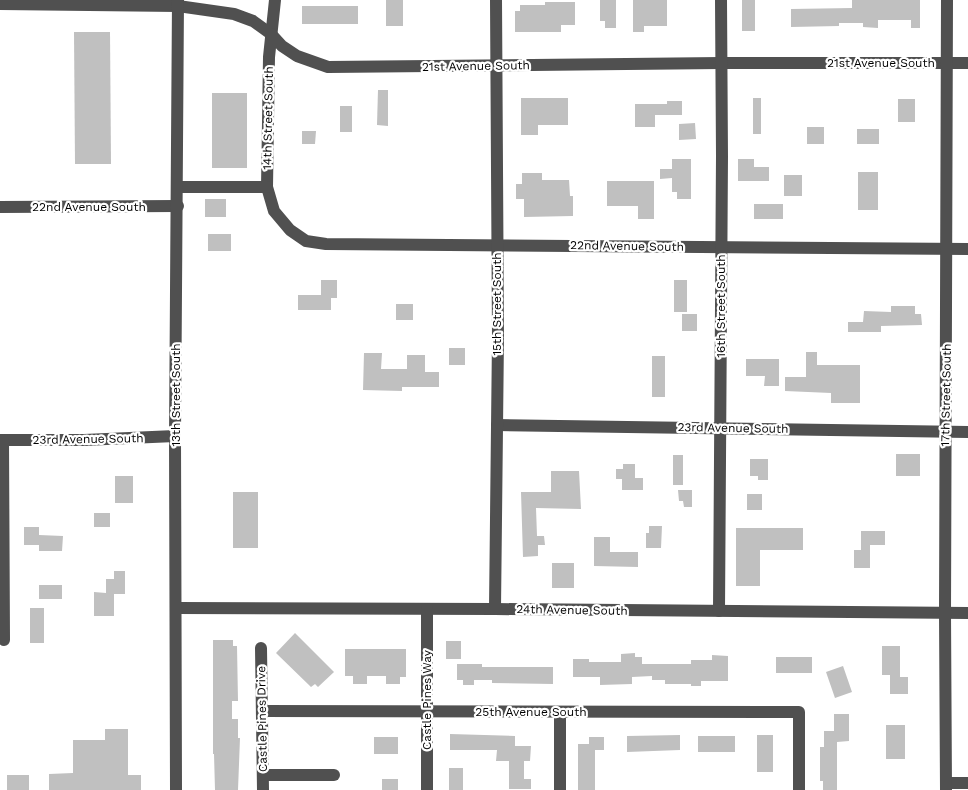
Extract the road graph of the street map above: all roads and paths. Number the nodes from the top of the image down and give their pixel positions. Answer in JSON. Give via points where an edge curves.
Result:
{"nodes":[{"id":1,"x":275,"y":0,"type":"edge"},
{"id":2,"x":496,"y":0,"type":"edge"},
{"id":3,"x":720,"y":0,"type":"edge"},
{"id":4,"x":947,"y":0,"type":"edge"},
{"id":5,"x":178,"y":3,"type":"edge"},
{"id":6,"x":0,"y":4,"type":"edge"},
{"id":7,"x":271,"y":34,"type":"junction"},
{"id":8,"x":721,"y":63,"type":"junction"},
{"id":9,"x":948,"y":63,"type":"junction"},
{"id":10,"x":968,"y":63,"type":"edge"},
{"id":11,"x":496,"y":66,"type":"junction"},
{"id":12,"x":177,"y":187,"type":"junction"},
{"id":13,"x":267,"y":187,"type":"junction"},
{"id":14,"x":178,"y":206,"type":"junction"},
{"id":15,"x":0,"y":207,"type":"edge"},
{"id":16,"x":290,"y":230,"type":"joint"},
{"id":17,"x":497,"y":244,"type":"junction"},
{"id":18,"x":722,"y":247,"type":"junction"},
{"id":19,"x":946,"y":249,"type":"junction"},
{"id":20,"x":968,"y":249,"type":"edge"},
{"id":21,"x":497,"y":425,"type":"junction"},
{"id":22,"x":721,"y":428,"type":"junction"},
{"id":23,"x":945,"y":432,"type":"junction"},
{"id":24,"x":968,"y":432,"type":"edge"},
{"id":25,"x":175,"y":436,"type":"junction"},
{"id":26,"x":2,"y":440,"type":"edge"},
{"id":27,"x":176,"y":608,"type":"junction"},
{"id":28,"x":427,"y":609,"type":"junction"},
{"id":29,"x":494,"y":609,"type":"junction"},
{"id":30,"x":719,"y":611,"type":"junction"},
{"id":31,"x":944,"y":613,"type":"junction"},
{"id":32,"x":968,"y":614,"type":"edge"},
{"id":33,"x":4,"y":640,"type":"dead end"},
{"id":34,"x":261,"y":648,"type":"dead end"},
{"id":35,"x":262,"y":711,"type":"junction"},
{"id":36,"x":427,"y":712,"type":"junction"},
{"id":37,"x":560,"y":713,"type":"junction"},
{"id":38,"x":334,"y":775,"type":"dead end"},
{"id":39,"x":263,"y":776,"type":"junction"},
{"id":40,"x":968,"y":783,"type":"edge"},
{"id":41,"x":946,"y":786,"type":"edge"},
{"id":42,"x":176,"y":790,"type":"edge"},
{"id":43,"x":263,"y":790,"type":"edge"},
{"id":44,"x":428,"y":790,"type":"edge"},
{"id":45,"x":560,"y":790,"type":"edge"},
{"id":46,"x":799,"y":790,"type":"edge"}],
"edges":[{"from":1,"to":7,"type":"street","name":"14th Street South"},
{"from":2,"to":11,"type":"street","name":"15th Street South"},
{"from":3,"to":8,"type":"street","name":"16th Street South"},
{"from":4,"to":9,"type":"street","name":"17th Street South"},
{"from":5,"to":6,"type":"street","name":"21st Avenue South"},
{"from":5,"to":7,"type":"street","name":"21st Avenue South","via":[[234,14],[254,21]]},
{"from":5,"to":12,"type":"street","name":"13th Street South"},
{"from":7,"to":11,"type":"street","name":"21st Avenue South","via":[[298,56],[328,67]]},
{"from":7,"to":13,"type":"street","name":"14th Street South"},
{"from":8,"to":9,"type":"street","name":"21st Avenue South"},
{"from":8,"to":11,"type":"street","name":"21st Avenue South"},
{"from":8,"to":18,"type":"street","name":"16th Street South"},
{"from":9,"to":10,"type":"street","name":"21st Avenue South"},
{"from":9,"to":19,"type":"street","name":"17th Street South"},
{"from":11,"to":17,"type":"street","name":"15th Street South"},
{"from":12,"to":13,"type":"street"},
{"from":12,"to":14,"type":"street","name":"13th Street South"},
{"from":13,"to":16,"type":"street","name":"14th Street South","via":[[274,211]]},
{"from":14,"to":15,"type":"street","name":"22nd Avenue South"},
{"from":14,"to":25,"type":"street","name":"13th Street South"},
{"from":16,"to":17,"type":"street","name":"22nd Avenue South","via":[[306,241],[326,244]]},
{"from":17,"to":18,"type":"street","name":"22nd Avenue South"},
{"from":17,"to":21,"type":"street","name":"15th Street South"},
{"from":18,"to":19,"type":"street","name":"22nd Avenue South"},
{"from":18,"to":22,"type":"street","name":"16th Street South"},
{"from":19,"to":20,"type":"street","name":"22nd Avenue South"},
{"from":19,"to":23,"type":"street","name":"17th Street South"},
{"from":21,"to":22,"type":"street","name":"23rd Avenue South"},
{"from":21,"to":29,"type":"street","name":"15th Street South"},
{"from":22,"to":23,"type":"street","name":"23rd Avenue South"},
{"from":22,"to":30,"type":"street","name":"16th Street South"},
{"from":23,"to":24,"type":"street","name":"23rd Avenue South"},
{"from":23,"to":31,"type":"street","name":"17th Street South"},
{"from":25,"to":26,"type":"street","name":"23rd Avenue South"},
{"from":25,"to":27,"type":"street","name":"13th Street South"},
{"from":26,"to":33,"type":"street"},
{"from":27,"to":28,"type":"street","name":"24th Avenue South"},
{"from":27,"to":42,"type":"street","name":"13th Street South"},
{"from":28,"to":29,"type":"street","name":"24th Avenue South"},
{"from":28,"to":36,"type":"street","name":"Castle Pines Way"},
{"from":29,"to":30,"type":"street","name":"24th Avenue South"},
{"from":30,"to":31,"type":"street","name":"24th Avenue South"},
{"from":31,"to":32,"type":"street","name":"24th Avenue South"},
{"from":31,"to":41,"type":"street","name":"17th Street South"},
{"from":34,"to":35,"type":"street","name":"Castle Pines Drive"},
{"from":35,"to":36,"type":"street","name":"25th Avenue South"},
{"from":35,"to":39,"type":"street","name":"Castle Pines Drive"},
{"from":36,"to":37,"type":"street","name":"25th Avenue South"},
{"from":36,"to":44,"type":"street","name":"Castle Pines Way"},
{"from":37,"to":45,"type":"street"},
{"from":37,"to":46,"type":"street","name":"25th Avenue South","via":[[799,712]]},
{"from":38,"to":39,"type":"street"},
{"from":39,"to":43,"type":"street","name":"Castle Pines Drive"},
{"from":40,"to":41,"type":"street"}]}
